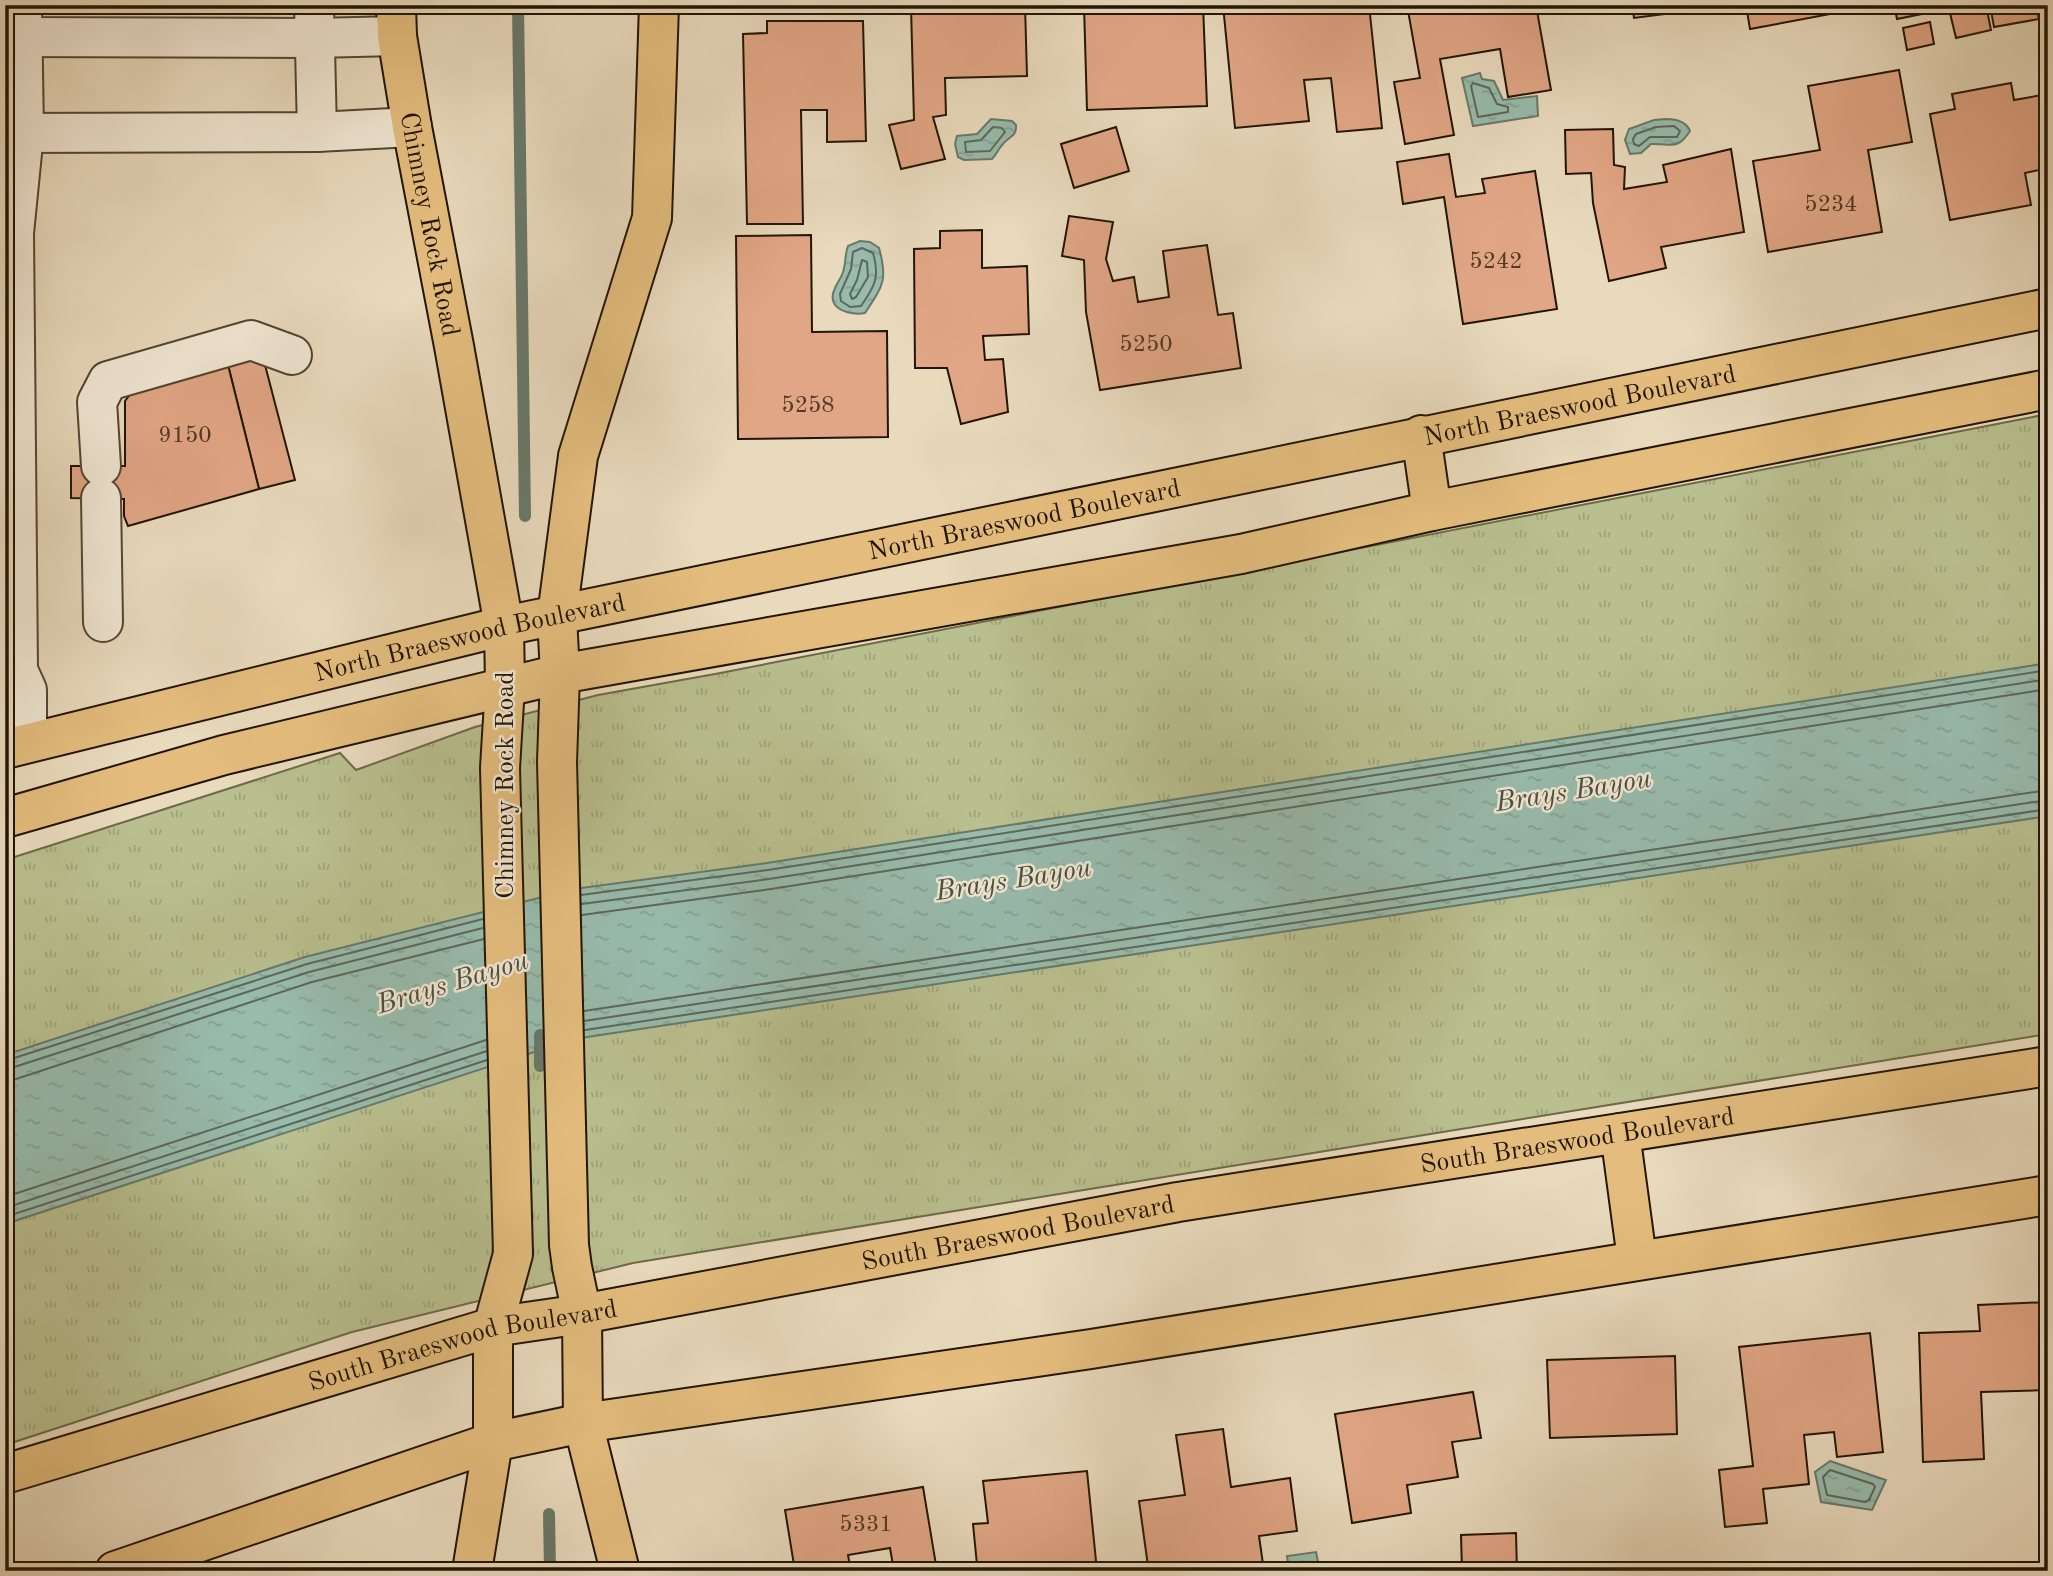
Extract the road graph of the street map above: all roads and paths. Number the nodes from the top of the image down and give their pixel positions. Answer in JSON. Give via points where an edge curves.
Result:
{"nodes":[{"id":1,"x":659,"y":5,"type":"edge"},
{"id":2,"x":397,"y":20,"type":"edge"},
{"id":3,"x":314,"y":21,"type":"edge"},
{"id":4,"x":16,"y":26,"type":"edge"},
{"id":5,"x":412,"y":127,"type":"junction"},
{"id":6,"x":317,"y":132,"type":"junction"},
{"id":7,"x":15,"y":133,"type":"edge"},
{"id":8,"x":2048,"y":308,"type":"edge"},
{"id":9,"x":292,"y":355,"type":"dead end"},
{"id":10,"x":2048,"y":389,"type":"edge"},
{"id":11,"x":1421,"y":435,"type":"junction"},
{"id":12,"x":1432,"y":511,"type":"junction"},
{"id":13,"x":557,"y":616,"type":"junction"},
{"id":14,"x":103,"y":622,"type":"dead end"},
{"id":15,"x":504,"y":626,"type":"junction"},
{"id":16,"x":560,"y":674,"type":"junction"},
{"id":17,"x":505,"y":685,"type":"junction"},
{"id":18,"x":16,"y":745,"type":"edge"},
{"id":19,"x":5,"y":818,"type":"edge"},
{"id":20,"x":2048,"y":1066,"type":"edge"},
{"id":21,"x":1620,"y":1133,"type":"junction"},
{"id":22,"x":2048,"y":1195,"type":"edge"},
{"id":23,"x":1637,"y":1259,"type":"junction"},
{"id":24,"x":582,"y":1314,"type":"junction"},
{"id":25,"x":493,"y":1327,"type":"junction"},
{"id":26,"x":583,"y":1423,"type":"junction"},
{"id":27,"x":493,"y":1442,"type":"junction"},
{"id":28,"x":5,"y":1474,"type":"edge"},
{"id":29,"x":115,"y":1571,"type":"edge"},
{"id":30,"x":472,"y":1571,"type":"edge"},
{"id":31,"x":620,"y":1571,"type":"edge"}],
"edges":[{"from":1,"to":13,"type":"main road","name":"Chimney Rock Road","via":[[652,218],[578,456]]},
{"from":2,"to":3,"type":"lane"},
{"from":2,"to":5,"type":"main road","name":"Chimney Rock Road"},
{"from":3,"to":4,"type":"lane"},
{"from":3,"to":6,"type":"lane"},
{"from":4,"to":7,"type":"lane"},
{"from":5,"to":6,"type":"lane"},
{"from":5,"to":15,"type":"main road","name":"Chimney Rock Road"},
{"from":6,"to":7,"type":"lane"},
{"from":7,"to":18,"type":"lane","via":[[18,670],[27,690]]},
{"from":8,"to":11,"type":"main road","name":"North Braeswood Boulevard"},
{"from":9,"to":14,"type":"lane","via":[[251,340],[108,381],[97,402]]},
{"from":10,"to":12,"type":"main road"},
{"from":11,"to":12,"type":"main road"},
{"from":11,"to":13,"type":"main road","name":"North Braeswood Boulevard"},
{"from":12,"to":16,"type":"main road","via":[[1241,555]]},
{"from":13,"to":15,"type":"main road","name":"North Braeswood Boulevard"},
{"from":13,"to":16,"type":"main road","name":"Chimney Rock Road"},
{"from":15,"to":17,"type":"main road","name":"Chimney Rock Road"},
{"from":15,"to":18,"type":"main road","name":"North Braeswood Boulevard"},
{"from":16,"to":17,"type":"main road"},
{"from":16,"to":24,"type":"main road","name":"Chimney Rock Road","via":[[557,762],[569,1245]]},
{"from":17,"to":19,"type":"main road","via":[[224,755]]},
{"from":17,"to":25,"type":"main road","name":"Chimney Rock Road","via":[[500,768],[513,1254]]},
{"from":20,"to":21,"type":"main road","name":"South Braeswood Boulevard"},
{"from":21,"to":23,"type":"main road"},
{"from":21,"to":24,"type":"main road","name":"South Braeswood Boulevard","via":[[1178,1202]]},
{"from":22,"to":23,"type":"main road"},
{"from":23,"to":26,"type":"main road","via":[[1065,1353]]},
{"from":24,"to":25,"type":"main road","name":"South Braeswood Boulevard"},
{"from":24,"to":26,"type":"main road","name":"Chimney Rock Road"},
{"from":25,"to":27,"type":"main road","name":"Chimney Rock Road"},
{"from":25,"to":28,"type":"main road","name":"South Braeswood Boulevard"},
{"from":26,"to":27,"type":"main road"},
{"from":26,"to":31,"type":"main road"},
{"from":27,"to":29,"type":"main road"},
{"from":27,"to":30,"type":"main road","name":"Chimney Rock Road"}]}
